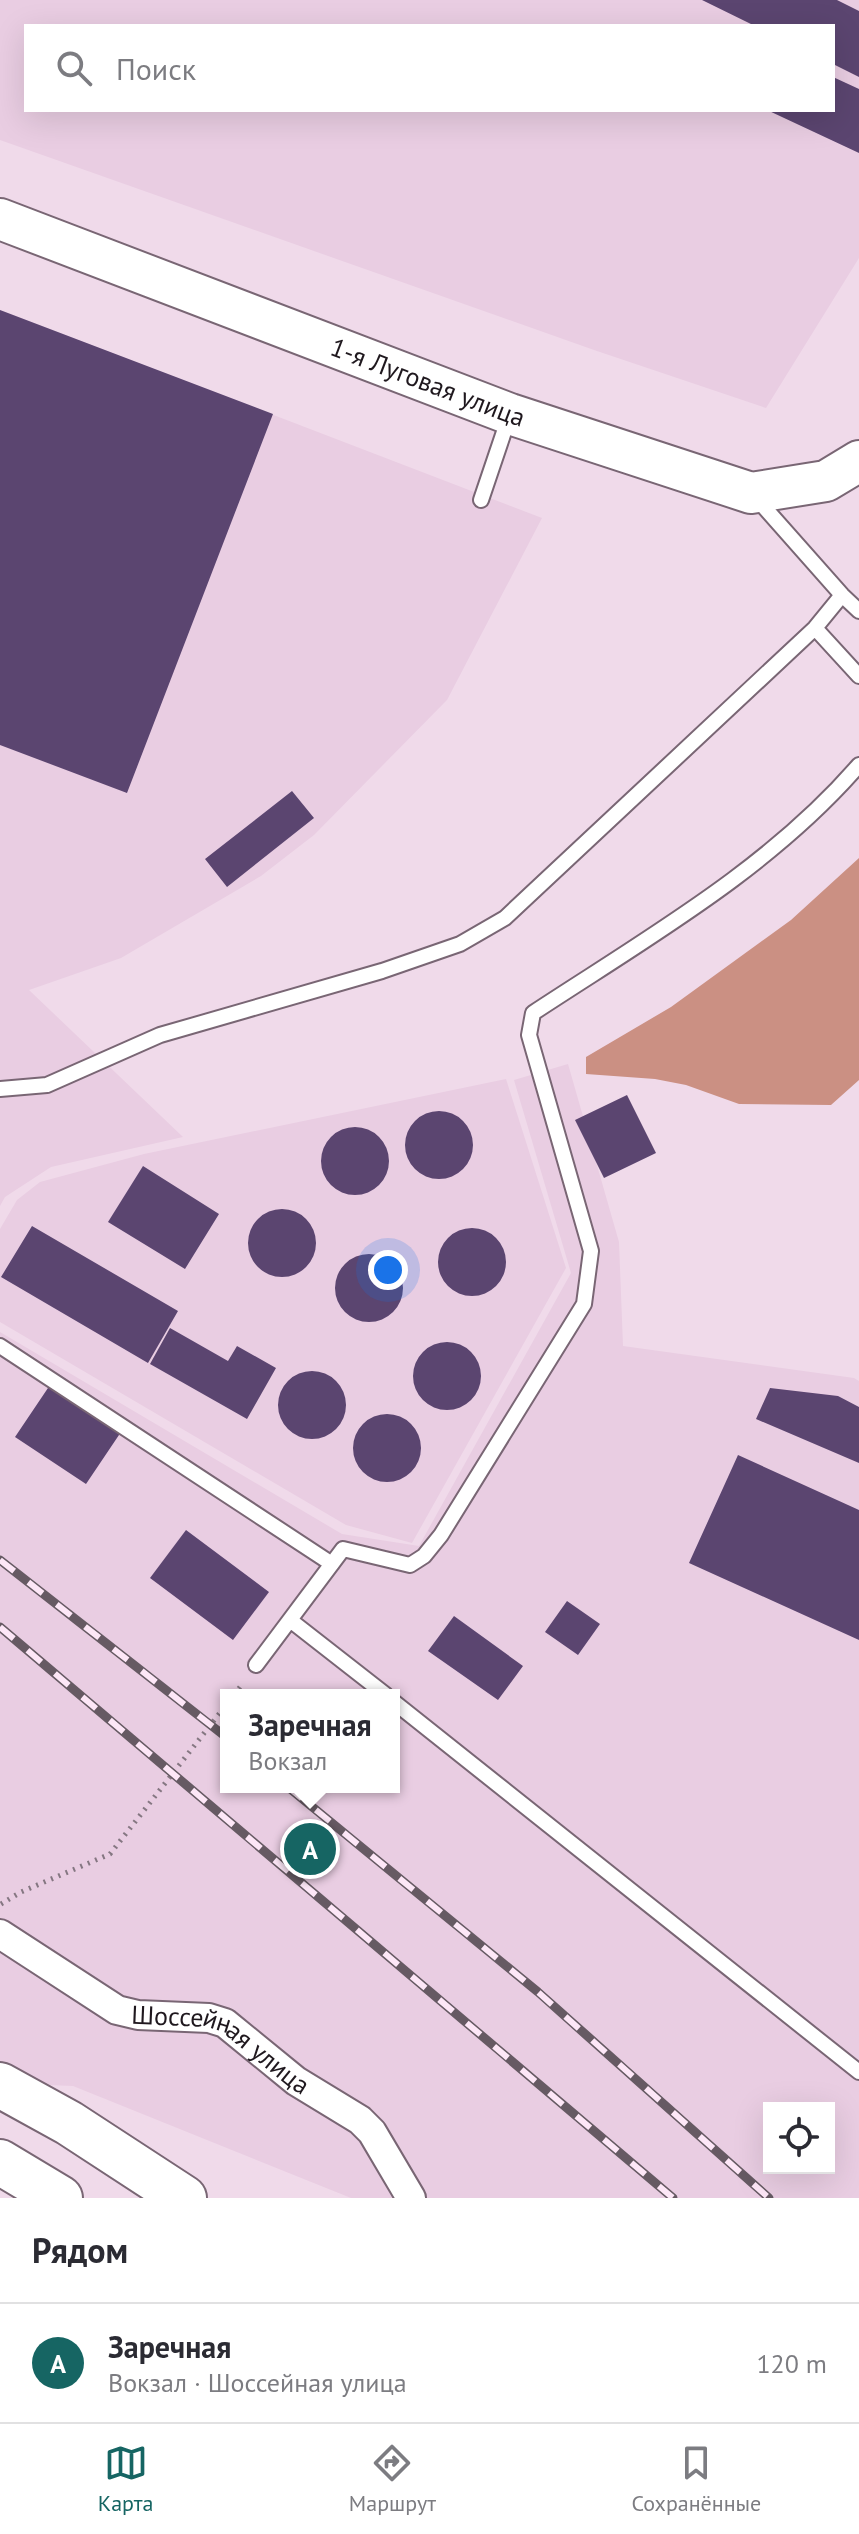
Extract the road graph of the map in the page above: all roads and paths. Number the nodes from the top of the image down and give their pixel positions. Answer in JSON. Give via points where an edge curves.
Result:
{"nodes":[{"id":1,"x":0,"y":219,"type":"edge"},
{"id":2,"x":510,"y":414,"type":"junction"},
{"id":3,"x":859,"y":461,"type":"edge"},
{"id":4,"x":751,"y":493,"type":"junction"},
{"id":5,"x":481,"y":500,"type":"dead end"},
{"id":6,"x":842,"y":595,"type":"junction"},
{"id":7,"x":859,"y":611,"type":"edge"},
{"id":8,"x":815,"y":628,"type":"junction"},
{"id":9,"x":859,"y":676,"type":"edge"},
{"id":10,"x":859,"y":765,"type":"edge"},
{"id":11,"x":0,"y":1089,"type":"edge"},
{"id":12,"x":0,"y":1346,"type":"edge"},
{"id":13,"x":332,"y":1564,"type":"junction"},
{"id":14,"x":290,"y":1620,"type":"junction"},
{"id":15,"x":256,"y":1665,"type":"dead end"},
{"id":16,"x":378,"y":1689,"type":"edge"},
{"id":17,"x":400,"y":1707,"type":"edge"},
{"id":18,"x":220,"y":1713,"type":"edge"},
{"id":19,"x":0,"y":1905,"type":"edge"},
{"id":20,"x":0,"y":1934,"type":"edge"},
{"id":21,"x":859,"y":2072,"type":"edge"},
{"id":22,"x":0,"y":2085,"type":"edge"},
{"id":23,"x":0,"y":2162,"type":"edge"},
{"id":24,"x":60,"y":2198,"type":"edge"},
{"id":25,"x":184,"y":2198,"type":"edge"},
{"id":26,"x":411,"y":2198,"type":"edge"}],
"edges":[{"from":1,"to":2,"type":"main road","name":"1-я Луговая улица"},
{"from":2,"to":4,"type":"main road","name":"1-я Луговая улица"},
{"from":2,"to":5,"type":"lane"},
{"from":3,"to":4,"type":"main road","name":"1-я Луговая улица","via":[[826,481]]},
{"from":4,"to":6,"type":"lane"},
{"from":6,"to":7,"type":"lane"},
{"from":6,"to":8,"type":"lane"},
{"from":8,"to":9,"type":"lane"},
{"from":8,"to":11,"type":"lane","via":[[505,918],[460,944],[160,1035],[47,1085]]},
{"from":10,"to":13,"type":"lane","via":[[737,879],[533,1013],[529,1035],[591,1251],[584,1304],[424,1556],[410,1565],[343,1549]]},
{"from":12,"to":13,"type":"lane"},
{"from":13,"to":14,"type":"lane"},
{"from":14,"to":15,"type":"lane"},
{"from":14,"to":16,"type":"lane"},
{"from":17,"to":21,"type":"lane"},
{"from":18,"to":19,"type":"path","via":[[110,1854]]},
{"from":20,"to":26,"type":"street","name":"Шоссейная улица","via":[[117,2010],[225,2023],[296,2081],[360,2120]]},
{"from":22,"to":25,"type":"main road"},
{"from":23,"to":24,"type":"main road"}]}
